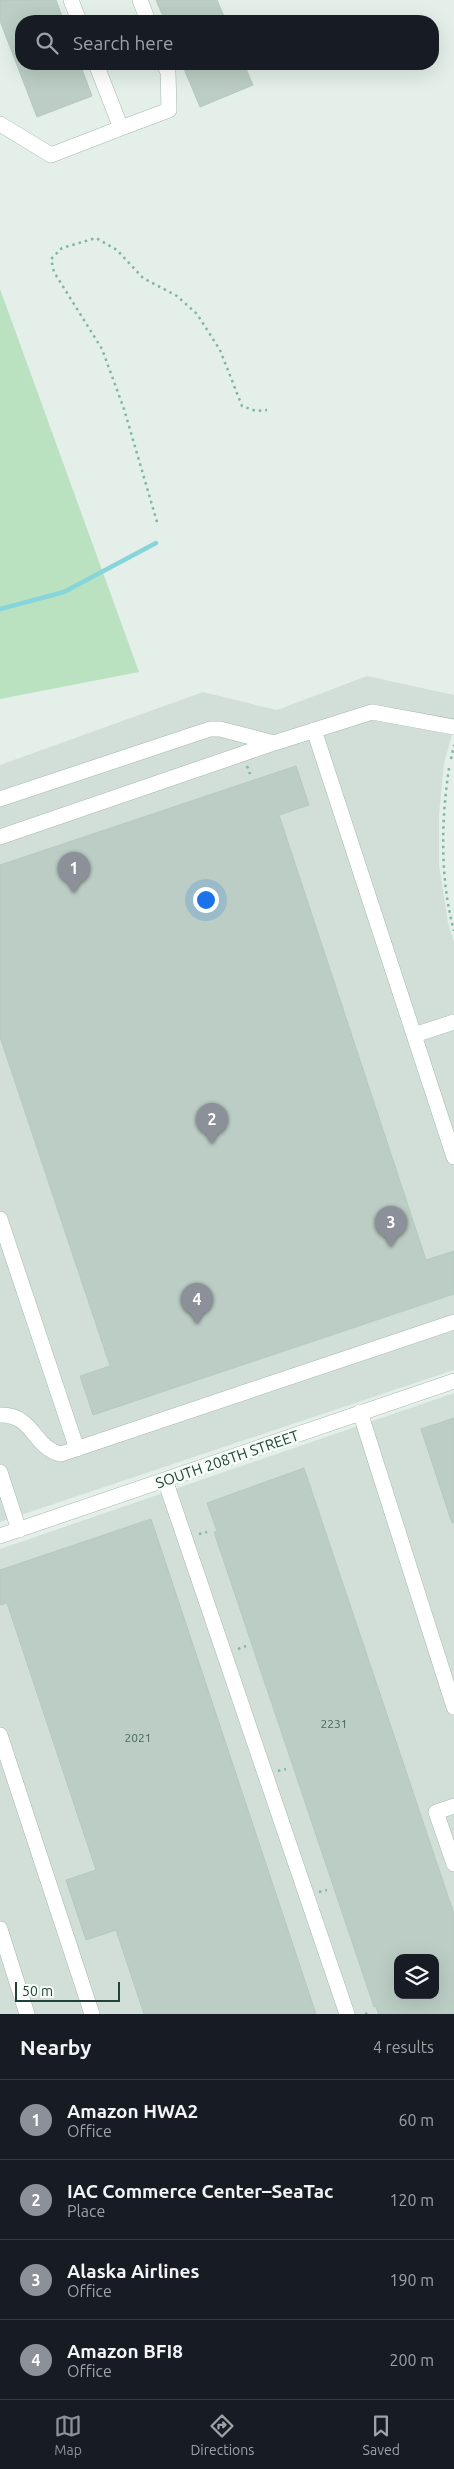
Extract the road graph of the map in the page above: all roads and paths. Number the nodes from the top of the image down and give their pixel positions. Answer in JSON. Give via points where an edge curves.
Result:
{"nodes":[{"id":1,"x":71,"y":0,"type":"edge"},
{"id":2,"x":140,"y":0,"type":"edge"},
{"id":3,"x":77,"y":15,"type":"edge"},
{"id":4,"x":146,"y":15,"type":"edge"},
{"id":5,"x":98,"y":70,"type":"edge"},
{"id":6,"x":167,"y":70,"type":"edge"},
{"id":7,"x":0,"y":124,"type":"edge"},
{"id":8,"x":121,"y":128,"type":"junction"},
{"id":9,"x":267,"y":410,"type":"dead end"},
{"id":10,"x":157,"y":522,"type":"dead end"},
{"id":11,"x":454,"y":727,"type":"edge"},
{"id":12,"x":314,"y":730,"type":"junction"},
{"id":13,"x":274,"y":743,"type":"junction"},
{"id":14,"x":454,"y":745,"type":"edge"},
{"id":15,"x":451,"y":759,"type":"dead end"},
{"id":16,"x":449,"y":768,"type":"dead end"},
{"id":17,"x":0,"y":798,"type":"edge"},
{"id":18,"x":0,"y":837,"type":"edge"},
{"id":19,"x":454,"y":931,"type":"edge"},
{"id":20,"x":454,"y":1022,"type":"edge"},
{"id":21,"x":414,"y":1035,"type":"junction"},
{"id":22,"x":454,"y":1156,"type":"edge"},
{"id":23,"x":0,"y":1219,"type":"edge"},
{"id":24,"x":454,"y":1322,"type":"edge"},
{"id":25,"x":454,"y":1381,"type":"edge"},
{"id":26,"x":360,"y":1412,"type":"junction"},
{"id":27,"x":0,"y":1415,"type":"edge"},
{"id":28,"x":77,"y":1449,"type":"junction"},
{"id":29,"x":0,"y":1472,"type":"edge"},
{"id":30,"x":165,"y":1480,"type":"junction"},
{"id":31,"x":19,"y":1530,"type":"junction"},
{"id":32,"x":207,"y":1532,"type":"dead end"},
{"id":33,"x":0,"y":1536,"type":"edge"},
{"id":34,"x":195,"y":1536,"type":"dead end"},
{"id":35,"x":246,"y":1646,"type":"dead end"},
{"id":36,"x":233,"y":1650,"type":"dead end"},
{"id":37,"x":454,"y":1707,"type":"edge"},
{"id":38,"x":0,"y":1735,"type":"edge"},
{"id":39,"x":454,"y":1806,"type":"edge"},
{"id":40,"x":454,"y":1864,"type":"edge"},
{"id":41,"x":0,"y":1929,"type":"edge"},
{"id":42,"x":27,"y":2014,"type":"edge"},
{"id":43,"x":92,"y":2014,"type":"edge"},
{"id":44,"x":346,"y":2014,"type":"edge"}],
"edges":[{"from":1,"to":3,"type":"street"},
{"from":2,"to":4,"type":"street"},
{"from":5,"to":8,"type":"street"},
{"from":6,"to":8,"type":"street","via":[[169,110]]},
{"from":7,"to":8,"type":"street","via":[[51,155]]},
{"from":9,"to":10,"type":"path","via":[[256,411],[242,406],[220,350],[198,314],[177,296],[143,278],[117,250],[96,238],[62,248],[51,259],[54,272],[102,349]]},
{"from":11,"to":12,"type":"street","via":[[372,712]]},
{"from":12,"to":13,"type":"street"},
{"from":12,"to":21,"type":"street"},
{"from":13,"to":17,"type":"street","via":[[210,729]]},
{"from":13,"to":18,"type":"street"},
{"from":14,"to":15,"type":"path"},
{"from":16,"to":19,"type":"path","via":[[444,798],[444,867]]},
{"from":20,"to":21,"type":"street"},
{"from":21,"to":22,"type":"street"},
{"from":23,"to":28,"type":"street"},
{"from":24,"to":28,"type":"street"},
{"from":25,"to":26,"type":"street","name":"SOUTH 208TH STREET"},
{"from":26,"to":30,"type":"street","name":"SOUTH 208TH STREET"},
{"from":26,"to":37,"type":"street"},
{"from":27,"to":28,"type":"street","via":[[13,1414],[51,1452],[61,1454]]},
{"from":29,"to":31,"type":"street"},
{"from":30,"to":31,"type":"street","name":"SOUTH 208TH STREET"},
{"from":30,"to":44,"type":"street"},
{"from":31,"to":33,"type":"street","name":"SOUTH 208TH STREET"},
{"from":32,"to":34,"type":"path"},
{"from":35,"to":36,"type":"path"},
{"from":38,"to":43,"type":"street"},
{"from":39,"to":40,"type":"street","via":[[436,1812]]},
{"from":41,"to":42,"type":"street"}]}
